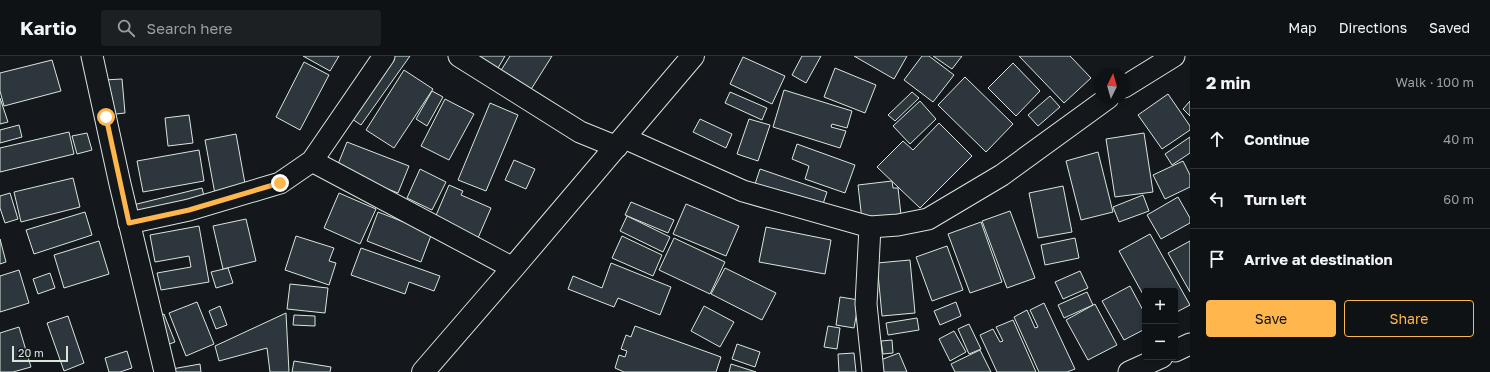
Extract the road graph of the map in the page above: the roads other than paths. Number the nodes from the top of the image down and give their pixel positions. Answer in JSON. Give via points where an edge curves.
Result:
{"nodes":[{"id":1,"x":92,"y":56,"type":"edge"},
{"id":2,"x":384,"y":56,"type":"edge"},
{"id":3,"x":459,"y":56,"type":"edge"},
{"id":4,"x":692,"y":56,"type":"edge"},
{"id":5,"x":703,"y":56,"type":"edge"},
{"id":6,"x":1174,"y":56,"type":"edge"},
{"id":7,"x":1130,"y":83,"type":"edge"},
{"id":8,"x":1100,"y":104,"type":"edge"},
{"id":9,"x":624,"y":144,"type":"junction"},
{"id":10,"x":312,"y":161,"type":"junction"},
{"id":11,"x":129,"y":223,"type":"junction"},
{"id":12,"x":870,"y":227,"type":"junction"},
{"id":13,"x":513,"y":268,"type":"junction"},
{"id":14,"x":1190,"y":344,"type":"edge"},
{"id":15,"x":1178,"y":350,"type":"edge"},
{"id":16,"x":1155,"y":360,"type":"edge"},
{"id":17,"x":165,"y":372,"type":"edge"},
{"id":18,"x":423,"y":372,"type":"edge"},
{"id":19,"x":434,"y":372,"type":"edge"},
{"id":20,"x":873,"y":372,"type":"edge"},
{"id":21,"x":1129,"y":372,"type":"edge"}],
"edges":[{"from":1,"to":11,"type":"street"},
{"from":2,"to":10,"type":"street"},
{"from":3,"to":9,"type":"street","via":[[580,132]]},
{"from":4,"to":9,"type":"main road"},
{"from":5,"to":9,"type":"main road"},
{"from":6,"to":7,"type":"street"},
{"from":8,"to":12,"type":"street","via":[[1002,175],[928,219]]},
{"from":9,"to":12,"type":"street","via":[[743,191]]},
{"from":9,"to":13,"type":"main road"},
{"from":9,"to":19,"type":"main road"},
{"from":10,"to":11,"type":"street","via":[[280,183],[189,210]]},
{"from":10,"to":13,"type":"street"},
{"from":11,"to":17,"type":"street"},
{"from":12,"to":20,"type":"street","via":[[866,304]]},
{"from":13,"to":18,"type":"main road"},
{"from":14,"to":15,"type":"street"},
{"from":16,"to":21,"type":"street"}]}
